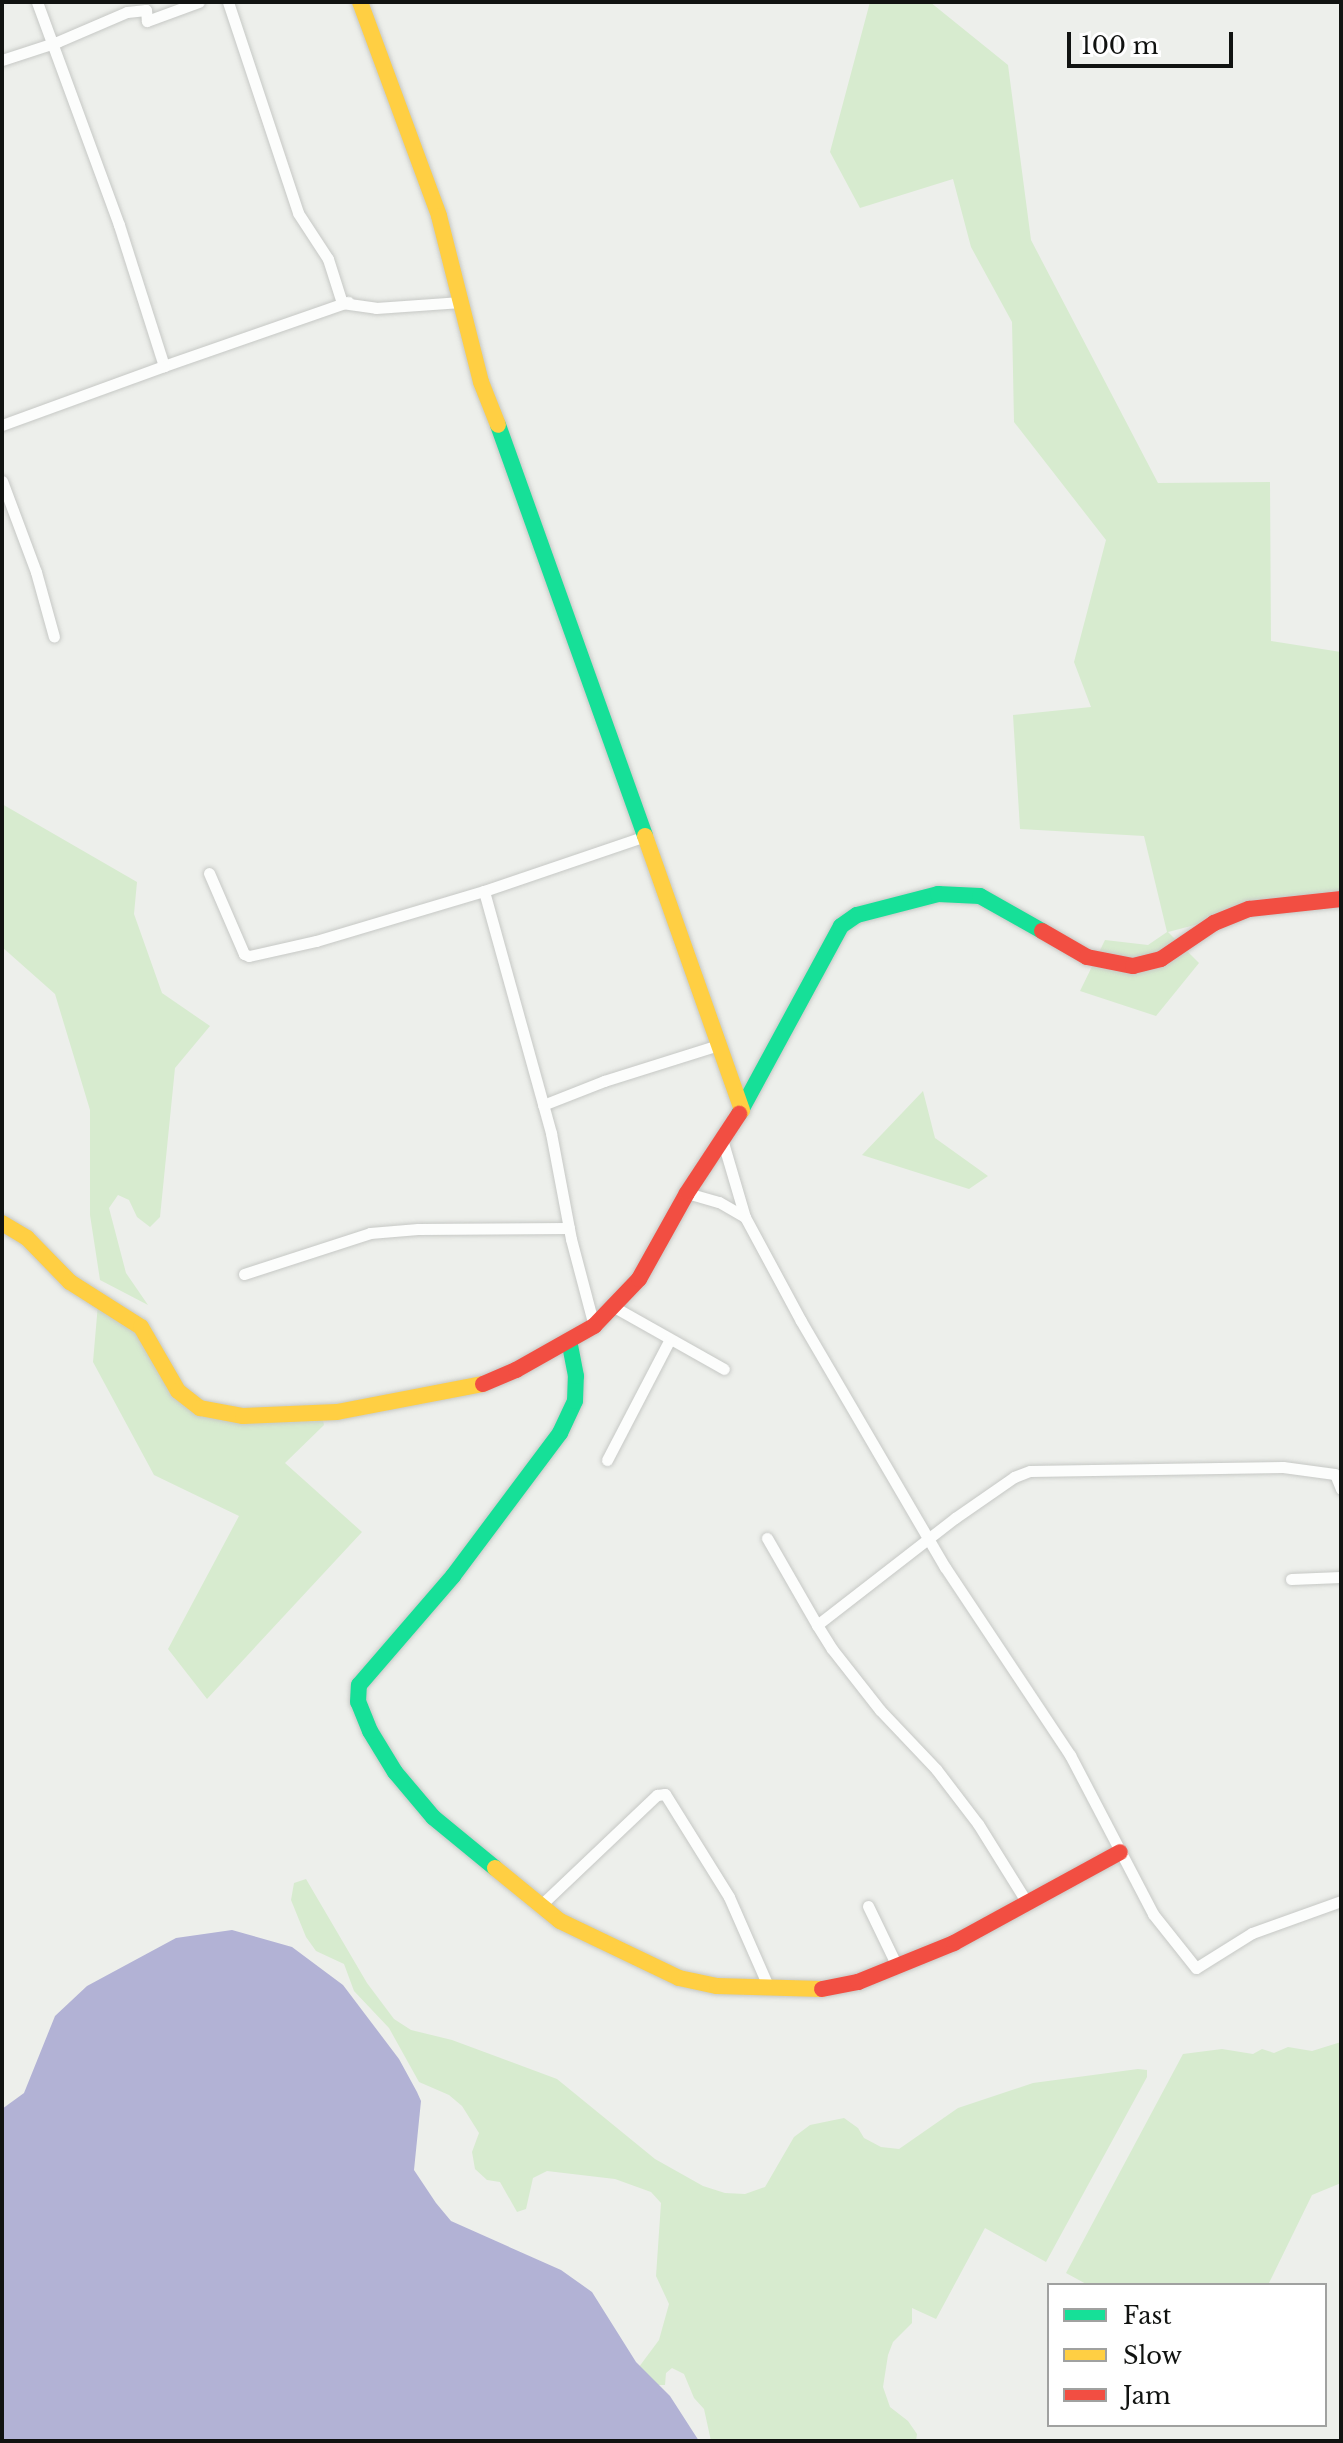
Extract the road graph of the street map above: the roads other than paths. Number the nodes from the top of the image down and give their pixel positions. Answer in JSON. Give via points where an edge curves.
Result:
{"nodes":[{"id":1,"x":37,"y":2,"type":"edge"},
{"id":2,"x":199,"y":2,"type":"edge"},
{"id":3,"x":228,"y":2,"type":"edge"},
{"id":4,"x":360,"y":2,"type":"edge"},
{"id":5,"x":51,"y":44,"type":"junction"},
{"id":6,"x":2,"y":60,"type":"edge"},
{"id":7,"x":348,"y":302,"type":"junction"},
{"id":8,"x":461,"y":302,"type":"junction"},
{"id":9,"x":164,"y":366,"type":"junction"},
{"id":10,"x":2,"y":425,"type":"edge"},
{"id":11,"x":2,"y":481,"type":"edge"},
{"id":12,"x":54,"y":637,"type":"dead end"},
{"id":13,"x":646,"y":836,"type":"junction"},
{"id":14,"x":209,"y":873,"type":"dead end"},
{"id":15,"x":484,"y":891,"type":"junction"},
{"id":16,"x":1341,"y":899,"type":"edge"},
{"id":17,"x":718,"y":1045,"type":"junction"},
{"id":18,"x":543,"y":1105,"type":"junction"},
{"id":19,"x":742,"y":1110,"type":"junction"},
{"id":20,"x":721,"y":1139,"type":"junction"},
{"id":21,"x":687,"y":1193,"type":"junction"},
{"id":22,"x":745,"y":1217,"type":"junction"},
{"id":23,"x":2,"y":1223,"type":"edge"},
{"id":24,"x":569,"y":1228,"type":"junction"},
{"id":25,"x":244,"y":1274,"type":"dead end"},
{"id":26,"x":614,"y":1307,"type":"junction"},
{"id":27,"x":594,"y":1326,"type":"junction"},
{"id":28,"x":670,"y":1339,"type":"junction"},
{"id":29,"x":569,"y":1341,"type":"junction"},
{"id":30,"x":724,"y":1369,"type":"dead end"},
{"id":31,"x":607,"y":1460,"type":"dead end"},
{"id":32,"x":1341,"y":1489,"type":"edge"},
{"id":33,"x":767,"y":1538,"type":"dead end"},
{"id":34,"x":927,"y":1538,"type":"junction"},
{"id":35,"x":1341,"y":1577,"type":"edge"},
{"id":36,"x":1291,"y":1579,"type":"dead end"},
{"id":37,"x":817,"y":1625,"type":"junction"},
{"id":38,"x":1120,"y":1852,"type":"junction"},
{"id":39,"x":1026,"y":1901,"type":"junction"},
{"id":40,"x":1341,"y":1901,"type":"edge"},
{"id":41,"x":541,"y":1905,"type":"junction"},
{"id":42,"x":868,"y":1906,"type":"dead end"},
{"id":43,"x":897,"y":1966,"type":"junction"},
{"id":44,"x":769,"y":1988,"type":"junction"}],
"edges":[{"from":1,"to":5,"type":"street"},
{"from":2,"to":5,"type":"street","via":[[147,21],[146,10],[127,12]]},
{"from":3,"to":7,"type":"street","via":[[298,213],[328,259],[342,303]]},
{"from":4,"to":8,"type":"street","via":[[430,188]]},
{"from":5,"to":6,"type":"street"},
{"from":5,"to":9,"type":"street","via":[[119,225]]},
{"from":7,"to":8,"type":"street","via":[[376,308]]},
{"from":7,"to":9,"type":"street"},
{"from":8,"to":13,"type":"street","via":[[481,382]]},
{"from":9,"to":10,"type":"street"},
{"from":11,"to":12,"type":"street"},
{"from":13,"to":15,"type":"street"},
{"from":13,"to":17,"type":"street"},
{"from":14,"to":15,"type":"street","via":[[249,956]]},
{"from":15,"to":18,"type":"street"},
{"from":16,"to":19,"type":"street","via":[[1249,909],[1214,923],[1161,959],[1133,966],[1087,957],[980,896],[938,894],[876,907],[841,926]]},
{"from":17,"to":18,"type":"street"},
{"from":17,"to":19,"type":"street"},
{"from":18,"to":24,"type":"street"},
{"from":19,"to":20,"type":"street"},
{"from":20,"to":21,"type":"street"},
{"from":20,"to":22,"type":"street"},
{"from":21,"to":22,"type":"street"},
{"from":21,"to":26,"type":"street","via":[[639,1279]]},
{"from":22,"to":34,"type":"street"},
{"from":23,"to":29,"type":"street","via":[[27,1238],[70,1282],[141,1327],[189,1402],[224,1414],[337,1412],[444,1395],[502,1376]]},
{"from":24,"to":25,"type":"street","via":[[370,1233]]},
{"from":24,"to":27,"type":"street"},
{"from":26,"to":27,"type":"street"},
{"from":26,"to":28,"type":"street"},
{"from":27,"to":29,"type":"street"},
{"from":28,"to":30,"type":"street"},
{"from":28,"to":31,"type":"street"},
{"from":29,"to":41,"type":"street","via":[[576,1393],[560,1433],[357,1692],[386,1760],[427,1811]]},
{"from":32,"to":34,"type":"street","via":[[1335,1474],[1283,1467],[1030,1471]]},
{"from":33,"to":37,"type":"street"},
{"from":34,"to":37,"type":"street"},
{"from":34,"to":38,"type":"street","via":[[1070,1755]]},
{"from":35,"to":36,"type":"street"},
{"from":37,"to":39,"type":"street","via":[[880,1710],[936,1769],[978,1824]]},
{"from":38,"to":39,"type":"street"},
{"from":38,"to":40,"type":"street","via":[[1153,1914],[1196,1968],[1252,1933]]},
{"from":39,"to":43,"type":"street","via":[[954,1943]]},
{"from":41,"to":44,"type":"street","via":[[576,1930],[687,1981]]},
{"from":41,"to":44,"type":"street","via":[[657,1795],[665,1794],[729,1897]]},
{"from":42,"to":43,"type":"street"},
{"from":43,"to":44,"type":"street","via":[[844,1987]]}]}
